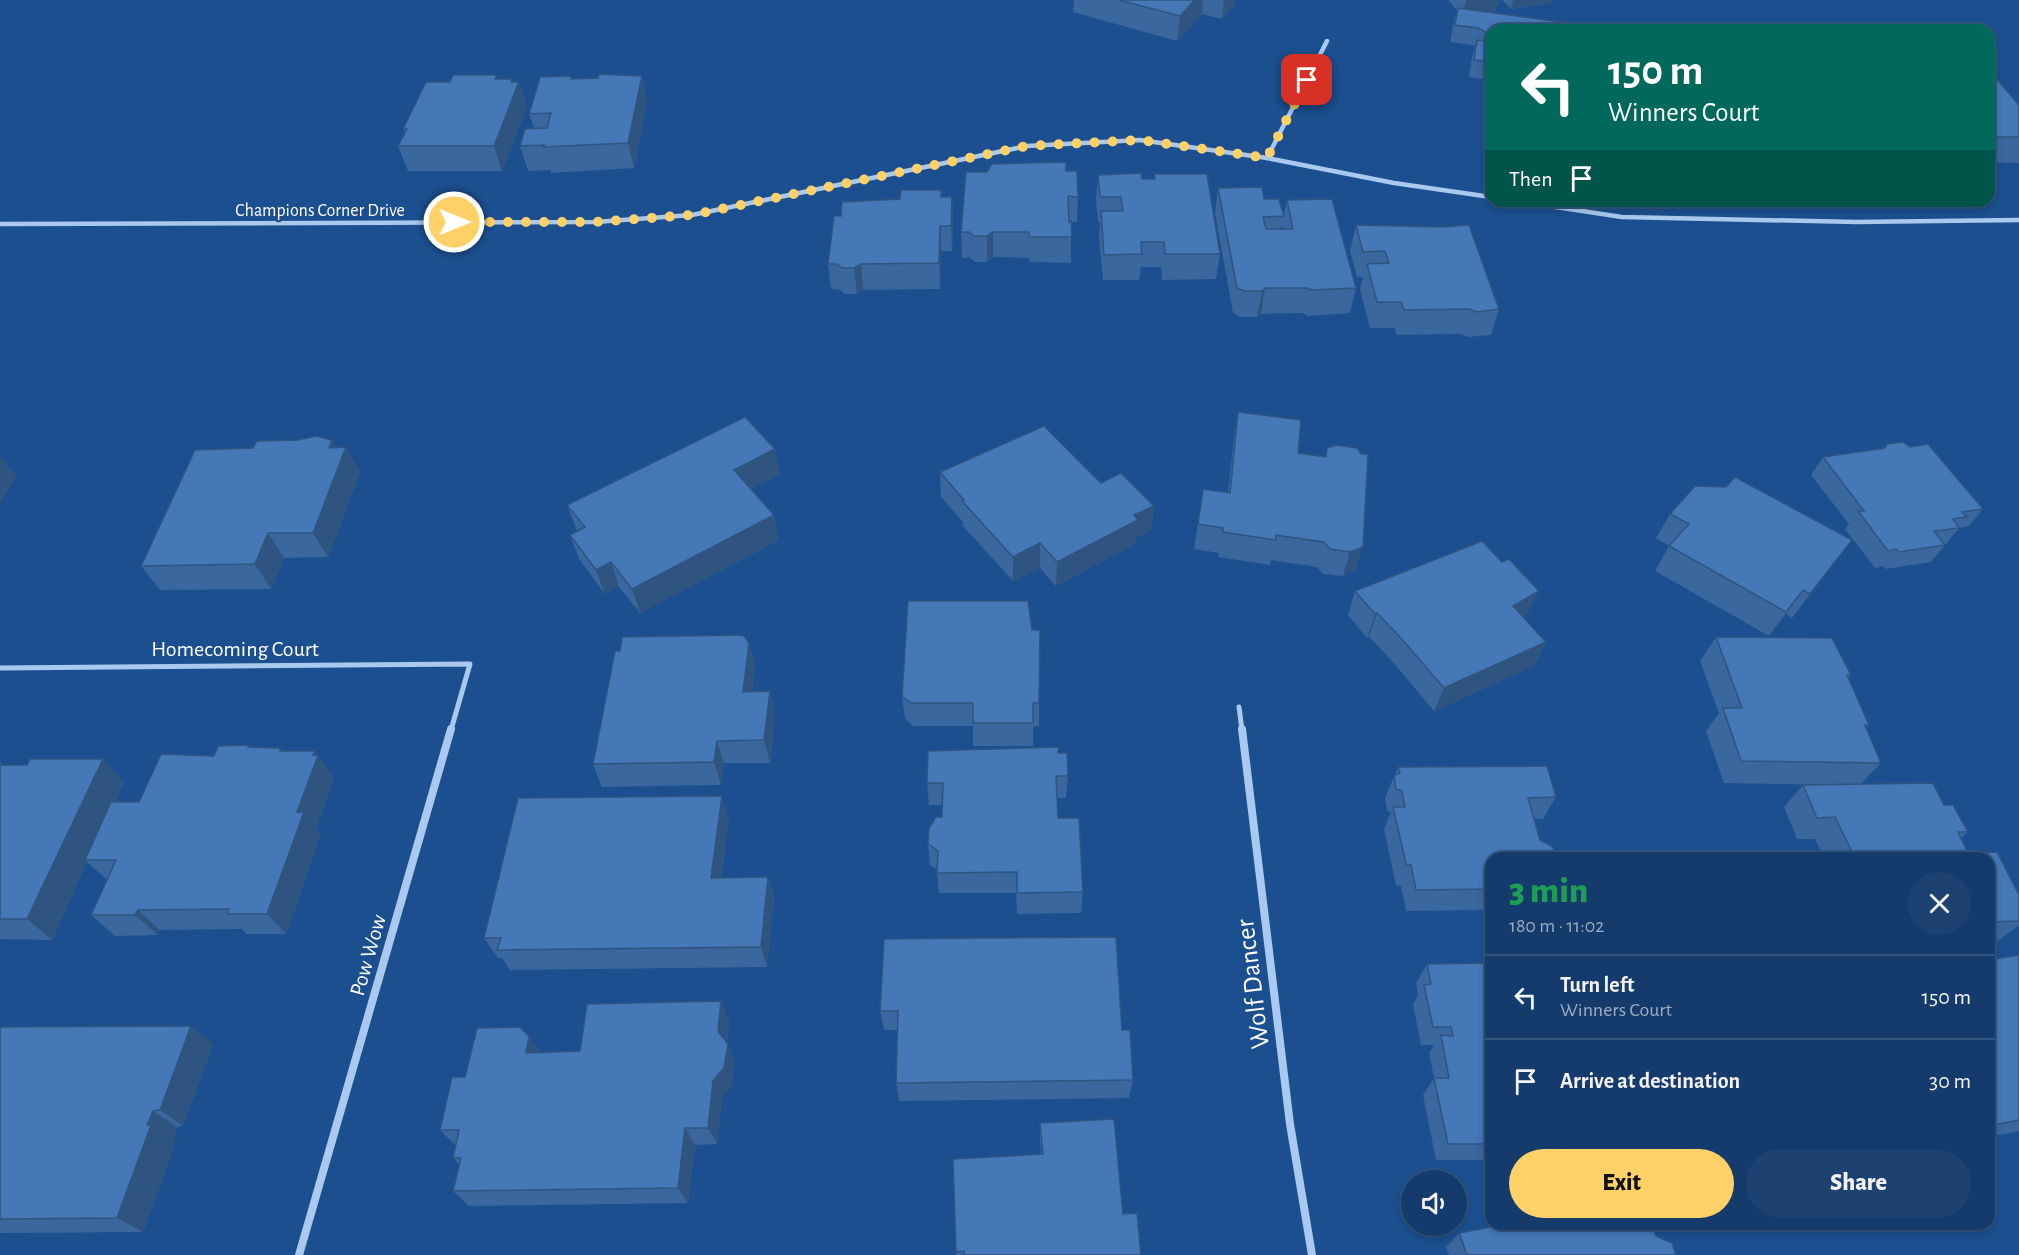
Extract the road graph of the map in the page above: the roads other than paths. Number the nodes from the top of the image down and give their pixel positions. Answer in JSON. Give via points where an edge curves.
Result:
{"nodes":[{"id":1,"x":1327,"y":41,"type":"dead end"},
{"id":2,"x":1267,"y":158,"type":"junction"},
{"id":3,"x":1485,"y":196,"type":"edge"},
{"id":4,"x":1556,"y":207,"type":"edge"},
{"id":5,"x":2019,"y":220,"type":"edge"},
{"id":6,"x":0,"y":224,"type":"edge"},
{"id":7,"x":470,"y":664,"type":"joint"},
{"id":8,"x":0,"y":668,"type":"edge"},
{"id":9,"x":1239,"y":707,"type":"dead end"},
{"id":10,"x":299,"y":1255,"type":"edge"},
{"id":11,"x":1312,"y":1255,"type":"edge"}],
"edges":[{"from":1,"to":2,"type":"street"},
{"from":2,"to":3,"type":"street","name":"Champions Corner Drive"},
{"from":2,"to":6,"type":"street","name":"Champions Corner Drive","via":[[1140,140],[1027,146],[692,215],[595,222]]},
{"from":4,"to":5,"type":"street","via":[[1622,217],[1856,222]]},
{"from":7,"to":8,"type":"street","name":"Homecoming Court"},
{"from":7,"to":10,"type":"street","name":"Pow Wow"},
{"from":9,"to":11,"type":"street","name":"Wolf Dancer","via":[[1290,1124]]}]}
